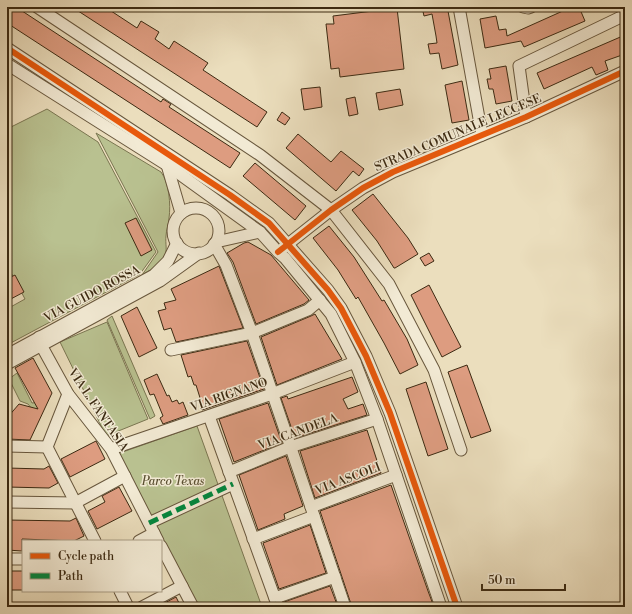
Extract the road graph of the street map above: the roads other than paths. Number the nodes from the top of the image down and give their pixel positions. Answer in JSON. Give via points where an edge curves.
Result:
{"nodes":[{"id":1,"x":37,"y":7,"type":"edge"},
{"id":2,"x":459,"y":7,"type":"edge"},
{"id":3,"x":523,"y":7,"type":"edge"},
{"id":4,"x":531,"y":7,"type":"edge"},
{"id":5,"x":625,"y":15,"type":"edge"},
{"id":6,"x":7,"y":48,"type":"edge"},
{"id":7,"x":7,"y":64,"type":"edge"},
{"id":8,"x":625,"y":71,"type":"edge"},
{"id":9,"x":526,"y":117,"type":"junction"},
{"id":10,"x":482,"y":135,"type":"junction"},
{"id":11,"x":167,"y":165,"type":"junction"},
{"id":12,"x":230,"y":195,"type":"junction"},
{"id":13,"x":223,"y":204,"type":"junction"},
{"id":14,"x":331,"y":210,"type":"junction"},
{"id":15,"x":181,"y":213,"type":"junction"},
{"id":16,"x":210,"y":213,"type":"junction"},
{"id":17,"x":260,"y":232,"type":"junction"},
{"id":18,"x":177,"y":243,"type":"junction"},
{"id":19,"x":215,"y":243,"type":"junction"},
{"id":20,"x":288,"y":244,"type":"junction"},
{"id":21,"x":278,"y":252,"type":"junction"},
{"id":22,"x":199,"y":253,"type":"junction"},
{"id":23,"x":320,"y":300,"type":"junction"},
{"id":24,"x":252,"y":333,"type":"junction"},
{"id":25,"x":40,"y":341,"type":"junction"},
{"id":26,"x":171,"y":350,"type":"dead end"},
{"id":27,"x":7,"y":354,"type":"edge"},
{"id":28,"x":355,"y":362,"type":"junction"},
{"id":29,"x":7,"y":364,"type":"edge"},
{"id":30,"x":68,"y":394,"type":"junction"},
{"id":31,"x":272,"y":394,"type":"junction"},
{"id":32,"x":209,"y":416,"type":"junction"},
{"id":33,"x":377,"y":419,"type":"junction"},
{"id":34,"x":7,"y":446,"type":"edge"},
{"id":35,"x":290,"y":446,"type":"junction"},
{"id":36,"x":47,"y":447,"type":"junction"},
{"id":37,"x":111,"y":449,"type":"junction"},
{"id":38,"x":461,"y":450,"type":"dead end"},
{"id":39,"x":229,"y":472,"type":"junction"},
{"id":40,"x":396,"y":475,"type":"junction"},
{"id":41,"x":125,"y":476,"type":"junction"},
{"id":42,"x":233,"y":484,"type":"junction"},
{"id":43,"x":7,"y":502,"type":"edge"},
{"id":44,"x":76,"y":503,"type":"junction"},
{"id":45,"x":313,"y":512,"type":"junction"},
{"id":46,"x":149,"y":523,"type":"junction"},
{"id":47,"x":156,"y":537,"type":"edge"},
{"id":48,"x":253,"y":539,"type":"junction"},
{"id":49,"x":94,"y":540,"type":"edge"},
{"id":50,"x":142,"y":540,"type":"edge"},
{"id":51,"x":162,"y":548,"type":"edge"},
{"id":52,"x":7,"y":559,"type":"edge"},
{"id":53,"x":22,"y":559,"type":"edge"},
{"id":54,"x":335,"y":577,"type":"junction"},
{"id":55,"x":182,"y":586,"type":"junction"},
{"id":56,"x":120,"y":592,"type":"edge"},
{"id":57,"x":275,"y":604,"type":"edge"},
{"id":58,"x":128,"y":607,"type":"edge"},
{"id":59,"x":142,"y":607,"type":"edge"},
{"id":60,"x":193,"y":607,"type":"edge"},
{"id":61,"x":345,"y":607,"type":"edge"},
{"id":62,"x":441,"y":607,"type":"edge"},
{"id":63,"x":457,"y":607,"type":"edge"}],
"edges":[{"from":1,"to":14,"type":"street","via":[[260,154]]},
{"from":2,"to":10,"type":"street"},
{"from":3,"to":4,"type":"street"},
{"from":5,"to":9,"type":"street","via":[[519,66]]},
{"from":6,"to":12,"type":"street"},
{"from":7,"to":11,"type":"street"},
{"from":8,"to":9,"type":"street","name":"STRADA COMUNALE LECCESE"},
{"from":9,"to":10,"type":"street","name":"STRADA COMUNALE LECCESE"},
{"from":10,"to":14,"type":"street","name":"STRADA COMUNALE LECCESE","via":[[393,172],[363,188]]},
{"from":11,"to":13,"type":"street"},
{"from":11,"to":15,"type":"street"},
{"from":12,"to":13,"type":"street"},
{"from":12,"to":20,"type":"street","via":[[269,223]]},
{"from":13,"to":16,"type":"street"},
{"from":13,"to":17,"type":"street"},
{"from":14,"to":20,"type":"street","name":"STRADA COMUNALE LECCESE"},
{"from":14,"to":38,"type":"street","via":[[389,284],[434,370]]},
{"from":15,"to":16,"type":"street","via":[[192,208]]},
{"from":15,"to":18,"type":"street","via":[[173,231]]},
{"from":16,"to":19,"type":"street","via":[[218,223]]},
{"from":17,"to":19,"type":"street"},
{"from":17,"to":21,"type":"street"},
{"from":18,"to":22,"type":"street","via":[[186,252]]},
{"from":18,"to":25,"type":"street","name":"VIA GUIDO ROSSA","via":[[168,261],[154,275]]},
{"from":19,"to":22,"type":"street","via":[[206,251]]},
{"from":19,"to":24,"type":"street"},
{"from":20,"to":21,"type":"street","name":"STRADA COMUNALE LECCESE"},
{"from":20,"to":63,"type":"street","via":[[328,290],[366,356],[390,413]]},
{"from":21,"to":23,"type":"street","via":[[286,258]]},
{"from":22,"to":25,"type":"street","via":[[160,281]]},
{"from":23,"to":24,"type":"street","via":[[308,310]]},
{"from":23,"to":28,"type":"street","via":[[331,314]]},
{"from":24,"to":26,"type":"street"},
{"from":24,"to":31,"type":"street"},
{"from":25,"to":27,"type":"street","name":"VIA GUIDO ROSSA"},
{"from":25,"to":29,"type":"street"},
{"from":25,"to":30,"type":"street","name":"VIA L. FANTASIA"},
{"from":28,"to":31,"type":"street","name":"VIA RIGNANO"},
{"from":28,"to":33,"type":"street"},
{"from":30,"to":36,"type":"street"},
{"from":30,"to":37,"type":"street","name":"VIA L. FANTASIA"},
{"from":31,"to":32,"type":"street","name":"VIA RIGNANO"},
{"from":31,"to":35,"type":"street"},
{"from":32,"to":37,"type":"street","name":"VIA RIGNANO"},
{"from":32,"to":39,"type":"street"},
{"from":33,"to":35,"type":"street","name":"VIA CANDELA"},
{"from":33,"to":40,"type":"street"},
{"from":34,"to":36,"type":"street"},
{"from":35,"to":39,"type":"street","name":"VIA CANDELA"},
{"from":35,"to":45,"type":"street"},
{"from":36,"to":44,"type":"street"},
{"from":37,"to":41,"type":"street","name":"VIA L. FANTASIA"},
{"from":39,"to":42,"type":"street"},
{"from":40,"to":45,"type":"street","name":"VIA ASCOLI"},
{"from":40,"to":62,"type":"street"},
{"from":41,"to":44,"type":"street"},
{"from":41,"to":46,"type":"street","name":"VIA L. FANTASIA"},
{"from":42,"to":46,"type":"street"},
{"from":42,"to":48,"type":"street"},
{"from":43,"to":44,"type":"street"},
{"from":44,"to":49,"type":"street"},
{"from":45,"to":48,"type":"street","name":"VIA ASCOLI"},
{"from":45,"to":54,"type":"street"},
{"from":46,"to":47,"type":"street","name":"VIA L. FANTASIA"},
{"from":47,"to":50,"type":"street"},
{"from":48,"to":57,"type":"street"},
{"from":51,"to":55,"type":"street"},
{"from":52,"to":53,"type":"street"},
{"from":54,"to":57,"type":"street"},
{"from":54,"to":61,"type":"street"},
{"from":55,"to":59,"type":"street"},
{"from":55,"to":60,"type":"street"},
{"from":56,"to":58,"type":"street"}]}
